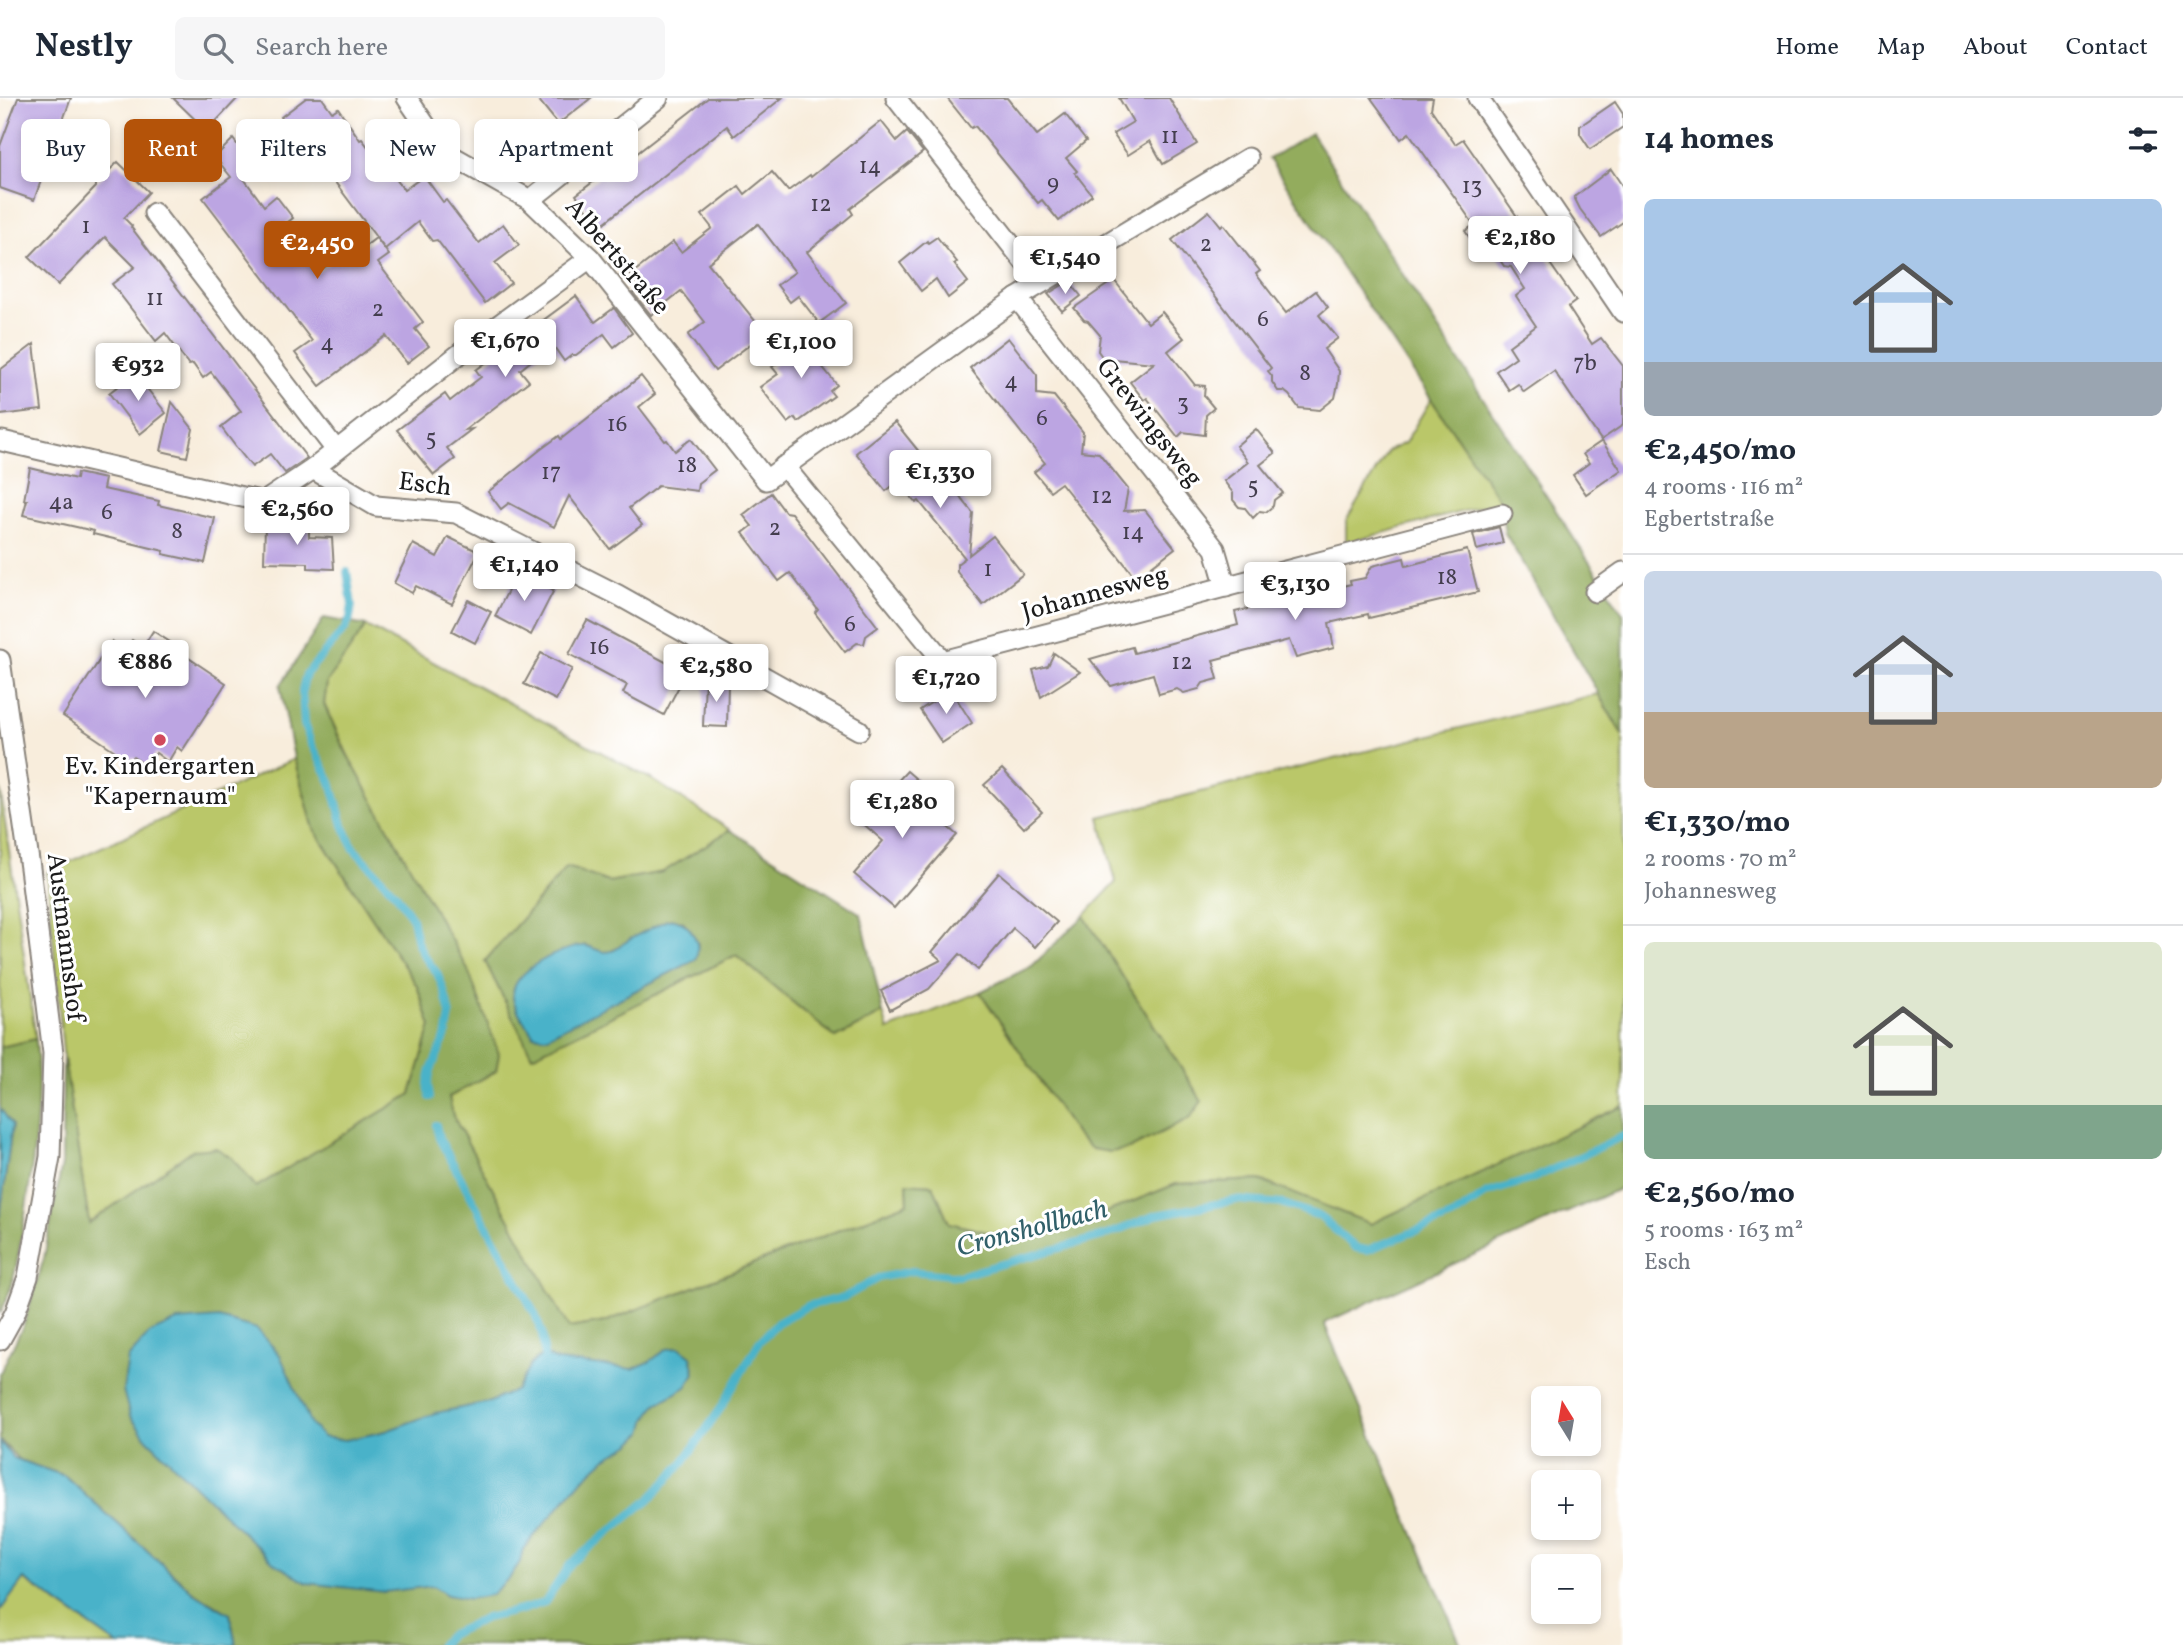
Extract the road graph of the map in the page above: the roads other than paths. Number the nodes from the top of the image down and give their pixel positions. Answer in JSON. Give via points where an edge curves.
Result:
{"nodes":[{"id":1,"x":407,"y":98,"type":"edge"},
{"id":2,"x":658,"y":98,"type":"edge"},
{"id":3,"x":896,"y":98,"type":"edge"},
{"id":4,"x":1478,"y":98,"type":"edge"},
{"id":5,"x":1248,"y":158,"type":"dead end"},
{"id":6,"x":530,"y":200,"type":"junction"},
{"id":7,"x":154,"y":213,"type":"dead end"},
{"id":8,"x":590,"y":258,"type":"junction"},
{"id":9,"x":1041,"y":283,"type":"junction"},
{"id":10,"x":1017,"y":298,"type":"junction"},
{"id":11,"x":1623,"y":312,"type":"edge"},
{"id":12,"x":2,"y":441,"type":"edge"},
{"id":13,"x":336,"y":450,"type":"junction"},
{"id":14,"x":785,"y":466,"type":"junction"},
{"id":15,"x":313,"y":468,"type":"junction"},
{"id":16,"x":1502,"y":514,"type":"dead end"},
{"id":17,"x":1623,"y":572,"type":"edge"},
{"id":18,"x":1226,"y":587,"type":"junction"},
{"id":19,"x":1595,"y":592,"type":"dead end"},
{"id":20,"x":0,"y":660,"type":"edge"},
{"id":21,"x":859,"y":730,"type":"dead end"},
{"id":22,"x":0,"y":1340,"type":"edge"}],
"edges":[{"from":1,"to":6,"type":"street","name":"Albertstraße","via":[[443,151]]},
{"from":2,"to":6,"type":"street"},
{"from":3,"to":9,"type":"street"},
{"from":4,"to":11,"type":"street"},
{"from":5,"to":9,"type":"street"},
{"from":6,"to":8,"type":"street","name":"Albertstraße"},
{"from":7,"to":13,"type":"street"},
{"from":8,"to":13,"type":"street"},
{"from":8,"to":14,"type":"street","name":"Albertstraße","via":[[766,480]]},
{"from":9,"to":10,"type":"street"},
{"from":10,"to":14,"type":"street"},
{"from":10,"to":18,"type":"street","name":"Grewingsweg","via":[[1215,549]]},
{"from":12,"to":15,"type":"street","via":[[264,502]]},
{"from":13,"to":15,"type":"street"},
{"from":14,"to":18,"type":"street","name":"Johannesweg","via":[[943,661]]},
{"from":15,"to":21,"type":"street","name":"Esch","via":[[376,506],[456,513],[618,595]]},
{"from":16,"to":18,"type":"street","name":"Johannesweg"},
{"from":17,"to":19,"type":"street"},
{"from":20,"to":22,"type":"street","name":"Austmannshof","via":[[53,1053],[50,1157],[28,1277]]}]}
